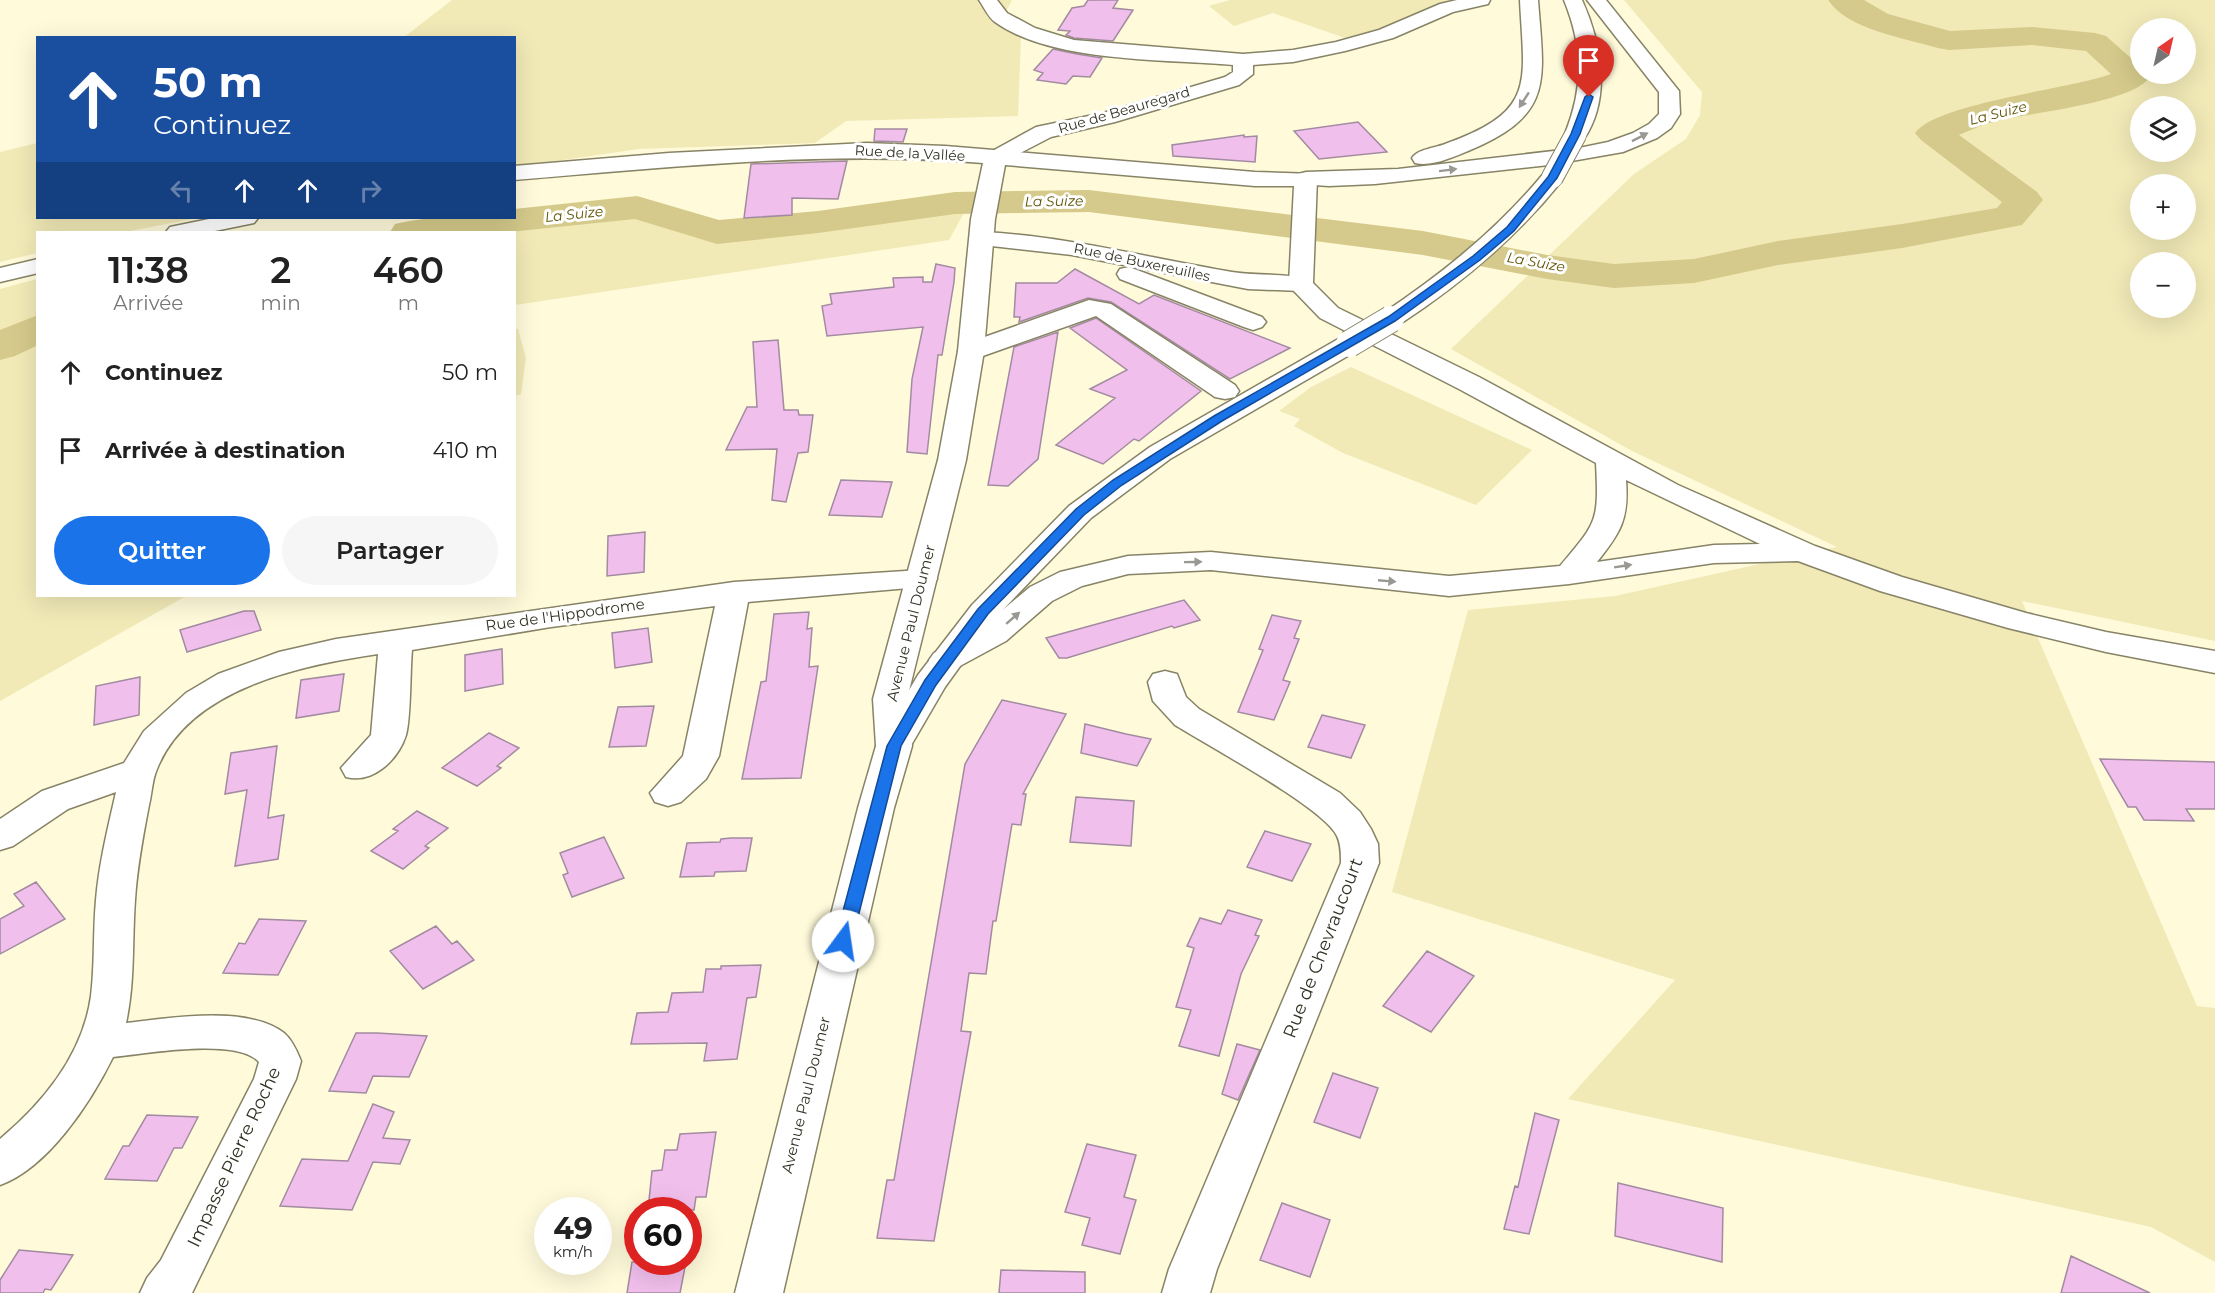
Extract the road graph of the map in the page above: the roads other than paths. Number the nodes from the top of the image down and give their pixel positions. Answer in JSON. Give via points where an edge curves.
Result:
{"nodes":[{"id":1,"x":988,"y":0,"type":"edge"},
{"id":2,"x":1481,"y":0,"type":"edge"},
{"id":3,"x":1529,"y":0,"type":"edge"},
{"id":4,"x":1573,"y":0,"type":"edge"},
{"id":5,"x":1596,"y":0,"type":"edge"},
{"id":6,"x":1243,"y":60,"type":"junction"},
{"id":7,"x":995,"y":159,"type":"junction"},
{"id":8,"x":516,"y":173,"type":"edge"},
{"id":9,"x":1306,"y":179,"type":"junction"},
{"id":10,"x":241,"y":219,"type":"edge"},
{"id":11,"x":982,"y":229,"type":"junction"},
{"id":12,"x":183,"y":231,"type":"edge"},
{"id":13,"x":1114,"y":255,"type":"junction"},
{"id":14,"x":36,"y":266,"type":"edge"},
{"id":15,"x":0,"y":275,"type":"edge"},
{"id":16,"x":1301,"y":284,"type":"junction"},
{"id":17,"x":1253,"y":322,"type":"dead end"},
{"id":18,"x":971,"y":351,"type":"junction"},
{"id":19,"x":1225,"y":392,"type":"dead end"},
{"id":20,"x":1610,"y":462,"type":"junction"},
{"id":21,"x":1804,"y":553,"type":"junction"},
{"id":22,"x":1569,"y":574,"type":"junction"},
{"id":23,"x":921,"y":579,"type":"junction"},
{"id":24,"x":734,"y":592,"type":"junction"},
{"id":25,"x":396,"y":642,"type":"junction"},
{"id":26,"x":946,"y":660,"type":"junction"},
{"id":27,"x":2215,"y":662,"type":"edge"},
{"id":28,"x":1165,"y":682,"type":"dead end"},
{"id":29,"x":894,"y":746,"type":"junction"},
{"id":30,"x":359,"y":768,"type":"dead end"},
{"id":31,"x":138,"y":771,"type":"junction"},
{"id":32,"x":668,"y":793,"type":"dead end"},
{"id":33,"x":0,"y":837,"type":"edge"},
{"id":34,"x":99,"y":1042,"type":"junction"},
{"id":35,"x":0,"y":1166,"type":"edge"},
{"id":36,"x":164,"y":1293,"type":"edge"},
{"id":37,"x":759,"y":1293,"type":"edge"},
{"id":38,"x":1186,"y":1293,"type":"edge"}],
"edges":[{"from":1,"to":6,"type":"main road","via":[[1000,16],[1028,32],[1072,46]]},
{"from":2,"to":6,"type":"main road","via":[[1447,8],[1386,34],[1338,47]]},
{"from":3,"to":9,"type":"main road","one_way":true,"via":[[1533,85],[1499,128],[1454,151]]},
{"from":4,"to":26,"type":"main road","bridge":true,"via":[[1587,37],[1593,79],[1585,113],[1552,178],[1510,229],[1391,319],[1160,453],[1117,483],[1080,512],[983,612]]},
{"from":9,"to":5,"type":"main road","one_way":true,"via":[[1398,177],[1539,161],[1625,145],[1657,128],[1668,118],[1672,106],[1669,91]]},
{"from":6,"to":7,"type":"main road","name":"Rue de Beauregard","via":[[1243,74],[1232,81],[1108,118],[1044,132]]},
{"from":7,"to":8,"type":"main road","name":"Rue de la Vallée","via":[[903,151],[823,150]]},
{"from":7,"to":9,"type":"main road","name":"Rue de la Vallée","via":[[1255,179]]},
{"from":7,"to":11,"type":"main road","name":"Avenue Paul Doumer"},
{"from":9,"to":16,"type":"main road"},
{"from":10,"to":12,"type":"main road"},
{"from":11,"to":13,"type":"main road","name":"Rue de Buxereuilles"},
{"from":11,"to":18,"type":"main road","name":"Avenue Paul Doumer"},
{"from":13,"to":16,"type":"main road","name":"Rue de Buxereuilles","via":[[1233,282]]},
{"from":13,"to":17,"type":"main road","via":[[1119,268],[1134,276]]},
{"from":14,"to":15,"type":"main road"},
{"from":16,"to":20,"type":"main road","via":[[1329,313],[1469,383]]},
{"from":18,"to":19,"type":"main road","via":[[1089,308],[1102,309]]},
{"from":18,"to":23,"type":"main road","name":"Avenue Paul Doumer","via":[[952,460]]},
{"from":20,"to":21,"type":"main road"},
{"from":20,"to":22,"type":"main road","via":[[1613,507],[1605,532]]},
{"from":22,"to":21,"type":"main road","one_way":true,"via":[[1714,554]]},
{"from":21,"to":27,"type":"main road","via":[[1891,584],[2019,621]]},
{"from":26,"to":22,"type":"main road","one_way":true,"via":[[994,634],[1041,594],[1071,579],[1128,565],[1211,561],[1449,586]]},
{"from":23,"to":24,"type":"main road","name":"Rue de l'Hippodrome"},
{"from":23,"to":29,"type":"main road","name":"Avenue Paul Doumer","via":[[890,699]]},
{"from":24,"to":25,"type":"main road","name":"Rue de l'Hippodrome"},
{"from":24,"to":32,"type":"main road","via":[[700,756],[693,770]]},
{"from":25,"to":30,"type":"main road","via":[[388,735],[376,754]]},
{"from":25,"to":31,"type":"main road","name":"Rue de l'Hippodrome","via":[[302,656],[231,681],[166,727]]},
{"from":26,"to":29,"type":"main road"},
{"from":28,"to":38,"type":"main road","name":"Rue de Chevraucourt","via":[[1170,701],[1187,717],[1327,802],[1345,817],[1361,851],[1360,863]]},
{"from":29,"to":37,"type":"main road","name":"Avenue Paul Doumer"},
{"from":31,"to":33,"type":"main road","via":[[55,800]]},
{"from":31,"to":34,"type":"main road","name":"Rue de l'Hippodrome","via":[[117,884],[111,996]]},
{"from":34,"to":35,"type":"main road","name":"Rue de l'Hippodrome","via":[[45,1125]]},
{"from":34,"to":36,"type":"main road","name":"Impasse Pierre Roche","via":[[207,1034],[242,1036],[265,1042],[280,1061],[275,1079],[178,1275]]}]}
